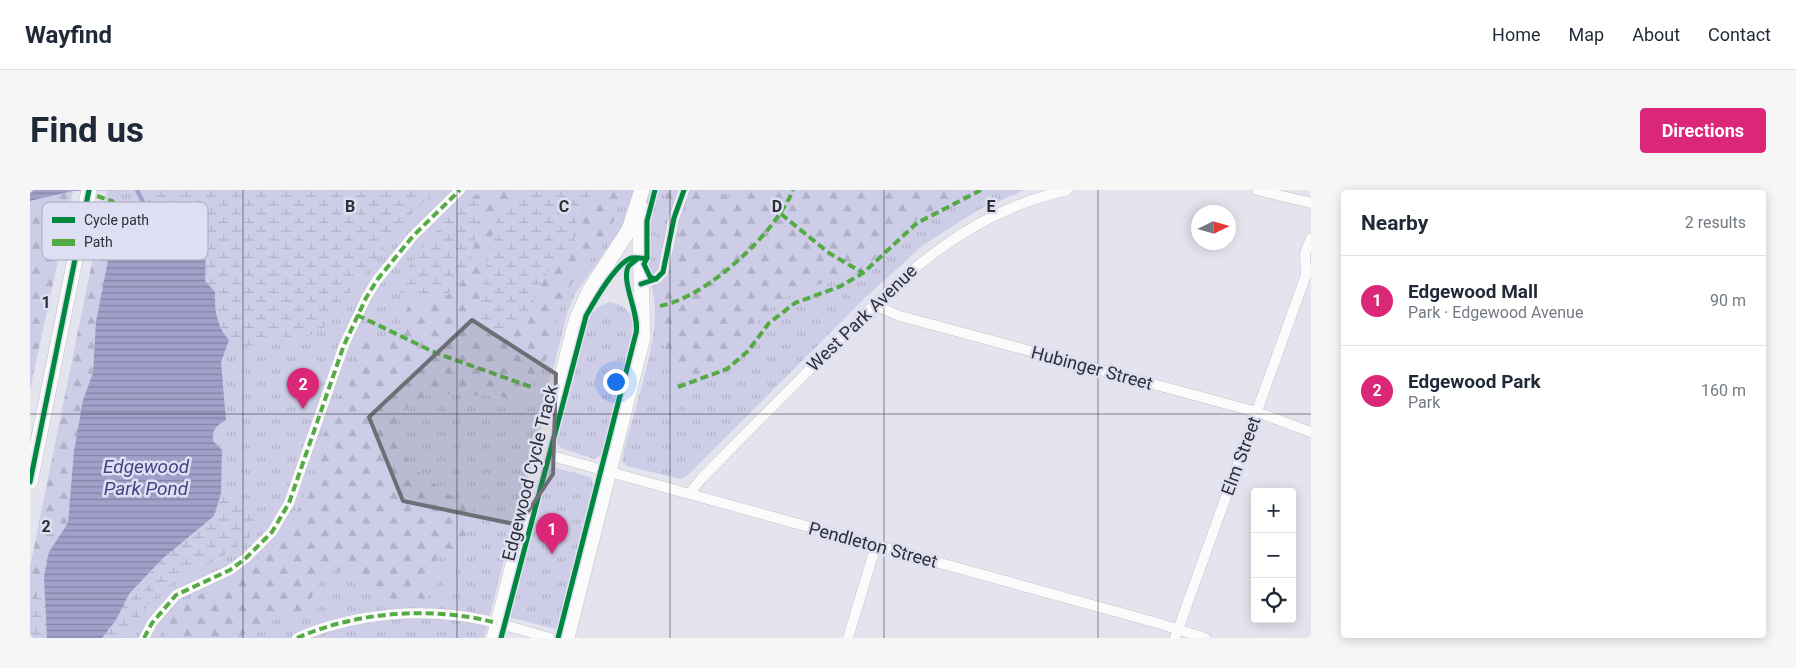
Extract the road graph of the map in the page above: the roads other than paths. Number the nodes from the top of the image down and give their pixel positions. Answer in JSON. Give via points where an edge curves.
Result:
{"nodes":[{"id":1,"x":460,"y":190,"type":"edge"},
{"id":2,"x":642,"y":190,"type":"edge"},
{"id":3,"x":647,"y":190,"type":"edge"},
{"id":4,"x":684,"y":190,"type":"edge"},
{"id":5,"x":1068,"y":190,"type":"edge"},
{"id":6,"x":1257,"y":190,"type":"edge"},
{"id":7,"x":1311,"y":203,"type":"edge"},
{"id":8,"x":1311,"y":238,"type":"edge"},
{"id":9,"x":75,"y":260,"type":"edge"},
{"id":10,"x":1309,"y":272,"type":"edge"},
{"id":11,"x":641,"y":284,"type":"junction"},
{"id":12,"x":874,"y":305,"type":"junction"},
{"id":13,"x":1257,"y":412,"type":"junction"},
{"id":14,"x":1311,"y":432,"type":"edge"},
{"id":15,"x":541,"y":453,"type":"junction"},
{"id":16,"x":610,"y":471,"type":"junction"},
{"id":17,"x":30,"y":482,"type":"edge"},
{"id":18,"x":690,"y":493,"type":"junction"},
{"id":19,"x":876,"y":545,"type":"junction"},
{"id":20,"x":496,"y":631,"type":"edge"},
{"id":21,"x":1177,"y":633,"type":"edge"},
{"id":22,"x":144,"y":638,"type":"edge"},
{"id":23,"x":296,"y":638,"type":"edge"},
{"id":24,"x":550,"y":638,"type":"edge"},
{"id":25,"x":567,"y":638,"type":"edge"},
{"id":26,"x":848,"y":638,"type":"edge"},
{"id":27,"x":1205,"y":638,"type":"edge"}],
"edges":[{"from":1,"to":22,"type":"street","via":[[413,236],[366,298],[344,346],[289,503],[272,532],[230,570],[176,595],[152,623]]},
{"from":2,"to":15,"type":"street","via":[[629,230],[591,288],[577,318]]},
{"from":3,"to":11,"type":"street","via":[[640,217]]},
{"from":4,"to":11,"type":"street","via":[[674,218],[663,272]]},
{"from":5,"to":12,"type":"street","name":"West Park Avenue","via":[[1014,207],[956,238],[926,258]]},
{"from":6,"to":7,"type":"street"},
{"from":8,"to":10,"type":"street","name":"Elm Street","via":[[1305,253]]},
{"from":9,"to":17,"type":"street"},
{"from":10,"to":13,"type":"street","name":"Elm Street"},
{"from":11,"to":16,"type":"street","via":[[643,337]]},
{"from":12,"to":13,"type":"street","name":"Hubinger Street","via":[[895,314]]},
{"from":12,"to":18,"type":"street","name":"West Park Avenue","via":[[704,475]]},
{"from":13,"to":14,"type":"street","name":"Hubinger Street"},
{"from":13,"to":21,"type":"street","name":"Elm Street"},
{"from":15,"to":16,"type":"street","name":"Pendleton Street"},
{"from":15,"to":20,"type":"street"},
{"from":16,"to":18,"type":"street","name":"Pendleton Street"},
{"from":16,"to":25,"type":"street"},
{"from":18,"to":19,"type":"street","name":"Pendleton Street"},
{"from":19,"to":21,"type":"street","name":"Pendleton Street"},
{"from":19,"to":26,"type":"street"},
{"from":20,"to":23,"type":"street","via":[[443,614],[398,614],[348,621]]},
{"from":20,"to":24,"type":"street"},
{"from":21,"to":27,"type":"street","name":"Pendleton Street"}]}
